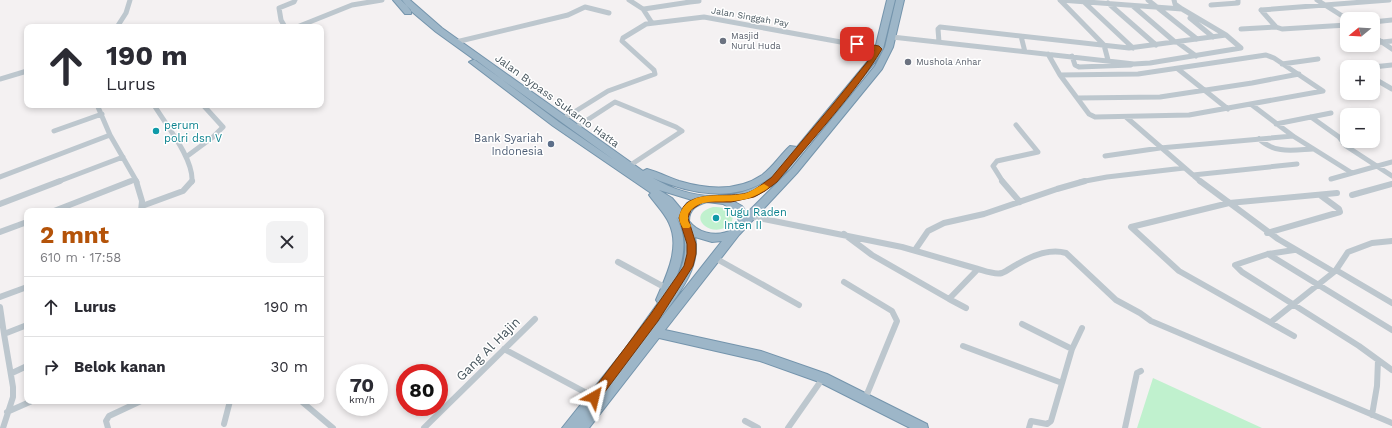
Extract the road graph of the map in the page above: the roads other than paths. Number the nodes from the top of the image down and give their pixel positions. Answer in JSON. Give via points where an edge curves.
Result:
{"nodes":[{"id":1,"x":130,"y":0,"type":"edge"},
{"id":2,"x":296,"y":0,"type":"edge"},
{"id":3,"x":382,"y":0,"type":"edge"},
{"id":4,"x":397,"y":0,"type":"edge"},
{"id":5,"x":406,"y":0,"type":"edge"},
{"id":6,"x":629,"y":0,"type":"edge"},
{"id":7,"x":891,"y":0,"type":"edge"},
{"id":8,"x":900,"y":0,"type":"edge"},
{"id":9,"x":1060,"y":0,"type":"edge"},
{"id":10,"x":1148,"y":0,"type":"edge"},
{"id":11,"x":1175,"y":0,"type":"edge"},
{"id":12,"x":1238,"y":0,"type":"edge"},
{"id":13,"x":1317,"y":0,"type":"edge"},
{"id":14,"x":1388,"y":0,"type":"edge"},
{"id":15,"x":689,"y":1,"type":"edge"},
{"id":16,"x":699,"y":1,"type":"dead end"},
{"id":17,"x":1084,"y":2,"type":"junction"},
{"id":18,"x":1108,"y":3,"type":"junction"},
{"id":19,"x":1211,"y":5,"type":"dead end"},
{"id":20,"x":1325,"y":5,"type":"junction"},
{"id":21,"x":1133,"y":6,"type":"junction"},
{"id":22,"x":1157,"y":8,"type":"junction"},
{"id":23,"x":644,"y":9,"type":"junction"},
{"id":24,"x":1183,"y":11,"type":"junction"},
{"id":25,"x":609,"y":13,"type":"dead end"},
{"id":26,"x":1340,"y":15,"type":"edge"},
{"id":27,"x":1392,"y":20,"type":"edge"},
{"id":28,"x":1380,"y":21,"type":"edge"},
{"id":29,"x":652,"y":23,"type":"junction"},
{"id":30,"x":120,"y":24,"type":"edge"},
{"id":31,"x":283,"y":24,"type":"edge"},
{"id":32,"x":304,"y":24,"type":"edge"},
{"id":33,"x":1340,"y":25,"type":"edge"},
{"id":34,"x":1276,"y":27,"type":"junction"},
{"id":35,"x":1241,"y":29,"type":"dead end"},
{"id":36,"x":1226,"y":35,"type":"junction"},
{"id":37,"x":1021,"y":36,"type":"junction"},
{"id":38,"x":892,"y":37,"type":"junction"},
{"id":39,"x":1213,"y":37,"type":"junction"},
{"id":40,"x":1197,"y":39,"type":"junction"},
{"id":41,"x":1392,"y":41,"type":"edge"},
{"id":42,"x":456,"y":42,"type":"junction"},
{"id":43,"x":939,"y":42,"type":"junction"},
{"id":44,"x":1176,"y":42,"type":"junction"},
{"id":45,"x":1382,"y":42,"type":"joint"},
{"id":46,"x":1104,"y":45,"type":"junction"},
{"id":47,"x":1156,"y":45,"type":"junction"},
{"id":48,"x":1133,"y":48,"type":"junction"},
{"id":49,"x":879,"y":49,"type":"junction"},
{"id":50,"x":1392,"y":49,"type":"edge"},
{"id":51,"x":1025,"y":52,"type":"junction"},
{"id":52,"x":1048,"y":54,"type":"junction"},
{"id":53,"x":1072,"y":56,"type":"junction"},
{"id":54,"x":1196,"y":56,"type":"junction"},
{"id":55,"x":1318,"y":59,"type":"dead end"},
{"id":56,"x":1108,"y":60,"type":"junction"},
{"id":57,"x":480,"y":63,"type":"junction"},
{"id":58,"x":1136,"y":64,"type":"junction"},
{"id":59,"x":1282,"y":64,"type":"junction"},
{"id":60,"x":1392,"y":65,"type":"edge"},
{"id":61,"x":1380,"y":67,"type":"edge"},
{"id":62,"x":1178,"y":69,"type":"junction"},
{"id":63,"x":489,"y":70,"type":"junction"},
{"id":64,"x":24,"y":72,"type":"edge"},
{"id":65,"x":1148,"y":73,"type":"junction"},
{"id":66,"x":1299,"y":74,"type":"junction"},
{"id":67,"x":1060,"y":75,"type":"junction"},
{"id":68,"x":0,"y":79,"type":"edge"},
{"id":69,"x":1380,"y":82,"type":"edge"},
{"id":70,"x":1392,"y":89,"type":"edge"},
{"id":71,"x":1204,"y":90,"type":"junction"},
{"id":72,"x":1078,"y":98,"type":"junction"},
{"id":73,"x":1252,"y":105,"type":"junction"},
{"id":74,"x":99,"y":108,"type":"edge"},
{"id":75,"x":156,"y":108,"type":"edge"},
{"id":76,"x":206,"y":108,"type":"edge"},
{"id":77,"x":1228,"y":109,"type":"junction"},
{"id":78,"x":102,"y":114,"type":"junction"},
{"id":79,"x":1330,"y":114,"type":"dead end"},
{"id":80,"x":1126,"y":116,"type":"junction"},
{"id":81,"x":1311,"y":117,"type":"junction"},
{"id":82,"x":563,"y":119,"type":"junction"},
{"id":83,"x":1276,"y":124,"type":"junction"},
{"id":84,"x":1016,"y":126,"type":"dead end"},
{"id":85,"x":576,"y":128,"type":"junction"},
{"id":86,"x":54,"y":131,"type":"dead end"},
{"id":87,"x":811,"y":135,"type":"junction"},
{"id":88,"x":110,"y":136,"type":"junction"},
{"id":89,"x":1293,"y":136,"type":"junction"},
{"id":90,"x":1259,"y":138,"type":"junction"},
{"id":91,"x":1340,"y":138,"type":"edge"},
{"id":92,"x":1160,"y":148,"type":"junction"},
{"id":93,"x":1350,"y":148,"type":"edge"},
{"id":94,"x":1313,"y":149,"type":"junction"},
{"id":95,"x":804,"y":151,"type":"junction"},
{"id":96,"x":1105,"y":156,"type":"dead end"},
{"id":97,"x":123,"y":157,"type":"junction"},
{"id":98,"x":186,"y":157,"type":"junction"},
{"id":99,"x":1392,"y":162,"type":"edge"},
{"id":100,"x":1297,"y":164,"type":"dead end"},
{"id":101,"x":1376,"y":166,"type":"junction"},
{"id":102,"x":1184,"y":168,"type":"junction"},
{"id":103,"x":630,"y":169,"type":"junction"},
{"id":104,"x":1352,"y":174,"type":"junction"},
{"id":105,"x":1193,"y":175,"type":"junction"},
{"id":106,"x":1392,"y":176,"type":"edge"},
{"id":107,"x":0,"y":177,"type":"edge"},
{"id":108,"x":1331,"y":179,"type":"dead end"},
{"id":109,"x":134,"y":180,"type":"junction"},
{"id":110,"x":1392,"y":184,"type":"edge"},
{"id":111,"x":1337,"y":193,"type":"dead end"},
{"id":112,"x":1320,"y":195,"type":"junction"},
{"id":113,"x":1352,"y":196,"type":"dead end"},
{"id":114,"x":712,"y":198,"type":"junction"},
{"id":115,"x":1020,"y":202,"type":"junction"},
{"id":116,"x":1229,"y":203,"type":"junction"},
{"id":117,"x":0,"y":204,"type":"edge"},
{"id":118,"x":62,"y":208,"type":"edge"},
{"id":119,"x":141,"y":208,"type":"edge"},
{"id":120,"x":143,"y":208,"type":"edge"},
{"id":121,"x":749,"y":216,"type":"junction"},
{"id":122,"x":24,"y":223,"type":"edge"},
{"id":123,"x":685,"y":224,"type":"junction"},
{"id":124,"x":740,"y":228,"type":"junction"},
{"id":125,"x":0,"y":232,"type":"edge"},
{"id":126,"x":1267,"y":232,"type":"junction"},
{"id":127,"x":844,"y":234,"type":"junction"},
{"id":128,"x":1392,"y":241,"type":"edge"},
{"id":129,"x":916,"y":250,"type":"junction"},
{"id":130,"x":1294,"y":250,"type":"junction"},
{"id":131,"x":1268,"y":254,"type":"junction"},
{"id":132,"x":715,"y":258,"type":"junction"},
{"id":133,"x":618,"y":262,"type":"dead end"},
{"id":134,"x":978,"y":269,"type":"junction"},
{"id":135,"x":1335,"y":271,"type":"junction"},
{"id":136,"x":844,"y":282,"type":"dead end"},
{"id":137,"x":1317,"y":285,"type":"junction"},
{"id":138,"x":24,"y":288,"type":"edge"},
{"id":139,"x":666,"y":288,"type":"junction"},
{"id":140,"x":0,"y":297,"type":"edge"},
{"id":141,"x":949,"y":299,"type":"junction"},
{"id":142,"x":1293,"y":303,"type":"junction"},
{"id":143,"x":1392,"y":303,"type":"edge"},
{"id":144,"x":799,"y":305,"type":"dead end"},
{"id":145,"x":0,"y":307,"type":"edge"},
{"id":146,"x":966,"y":308,"type":"dead end"},
{"id":147,"x":654,"y":318,"type":"junction"},
{"id":148,"x":535,"y":319,"type":"dead end"},
{"id":149,"x":1271,"y":322,"type":"junction"},
{"id":150,"x":1022,"y":324,"type":"dead end"},
{"id":151,"x":24,"y":326,"type":"edge"},
{"id":152,"x":1082,"y":328,"type":"dead end"},
{"id":153,"x":1392,"y":330,"type":"edge"},
{"id":154,"x":4,"y":334,"type":"junction"},
{"id":155,"x":656,"y":334,"type":"junction"},
{"id":156,"x":1294,"y":336,"type":"dead end"},
{"id":157,"x":963,"y":346,"type":"dead end"},
{"id":158,"x":504,"y":349,"type":"junction"},
{"id":159,"x":1072,"y":349,"type":"junction"},
{"id":160,"x":1378,"y":360,"type":"junction"},
{"id":161,"x":24,"y":367,"type":"edge"},
{"id":162,"x":1392,"y":370,"type":"edge"},
{"id":163,"x":1141,"y":371,"type":"dead end"},
{"id":164,"x":12,"y":373,"type":"junction"},
{"id":165,"x":824,"y":378,"type":"junction"},
{"id":166,"x":1062,"y":383,"type":"junction"},
{"id":167,"x":594,"y":397,"type":"junction"},
{"id":168,"x":865,"y":399,"type":"junction"},
{"id":169,"x":25,"y":404,"type":"edge"},
{"id":170,"x":135,"y":404,"type":"edge"},
{"id":171,"x":229,"y":404,"type":"edge"},
{"id":172,"x":305,"y":404,"type":"edge"},
{"id":173,"x":7,"y":412,"type":"junction"},
{"id":174,"x":1372,"y":414,"type":"junction"},
{"id":175,"x":745,"y":421,"type":"dead end"},
{"id":176,"x":1392,"y":423,"type":"edge"},
{"id":177,"x":224,"y":424,"type":"dead end"},
{"id":178,"x":3,"y":428,"type":"edge"},
{"id":179,"x":108,"y":428,"type":"edge"},
{"id":180,"x":333,"y":428,"type":"edge"},
{"id":181,"x":424,"y":428,"type":"edge"},
{"id":182,"x":568,"y":428,"type":"edge"},
{"id":183,"x":581,"y":428,"type":"edge"},
{"id":184,"x":758,"y":428,"type":"edge"},
{"id":185,"x":788,"y":428,"type":"edge"},
{"id":186,"x":922,"y":428,"type":"edge"},
{"id":187,"x":1029,"y":428,"type":"edge"},
{"id":188,"x":1125,"y":428,"type":"edge"}],
"edges":[{"from":1,"to":30,"type":"street"},
{"from":2,"to":31,"type":"street","via":[[279,8]]},
{"from":3,"to":32,"type":"street","via":[[352,5]]},
{"from":4,"to":57,"type":"highway","name":"Jalan Bypass Sukarno Hatta","via":[[423,25]]},
{"from":5,"to":42,"type":"highway","name":"Jalan Bypass Sukarno Hatta","via":[[425,19]]},
{"from":6,"to":23,"type":"street"},
{"from":7,"to":49,"type":"highway"},
{"from":8,"to":38,"type":"highway"},
{"from":9,"to":17,"type":"street"},
{"from":9,"to":46,"type":"street"},
{"from":10,"to":22,"type":"street"},
{"from":11,"to":24,"type":"street"},
{"from":12,"to":19,"type":"street","via":[[1238,3]]},
{"from":13,"to":20,"type":"street"},
{"from":14,"to":20,"type":"street"},
{"from":15,"to":16,"type":"street"},
{"from":15,"to":23,"type":"street"},
{"from":17,"to":18,"type":"street"},
{"from":17,"to":48,"type":"street"},
{"from":18,"to":21,"type":"street"},
{"from":18,"to":47,"type":"street"},
{"from":20,"to":26,"type":"street"},
{"from":20,"to":34,"type":"street","via":[[1261,10]]},
{"from":21,"to":22,"type":"street"},
{"from":21,"to":44,"type":"street"},
{"from":22,"to":24,"type":"street"},
{"from":22,"to":40,"type":"street"},
{"from":23,"to":29,"type":"street"},
{"from":24,"to":36,"type":"street"},
{"from":24,"to":39,"type":"street"},
{"from":25,"to":42,"type":"street","via":[[585,7],[568,15]]},
{"from":27,"to":28,"type":"street"},
{"from":29,"to":49,"type":"street","name":"Jalan Singgah Pay","via":[[704,17]]},
{"from":29,"to":82,"type":"street","name":"Jalan Singgah Pay","via":[[643,26],[622,41],[655,73],[608,91]]},
{"from":33,"to":34,"type":"street","via":[[1288,30]]},
{"from":34,"to":35,"type":"street"},
{"from":36,"to":39,"type":"street"},
{"from":36,"to":54,"type":"street","via":[[1240,49]]},
{"from":37,"to":43,"type":"street","via":[[939,27]]},
{"from":37,"to":46,"type":"street"},
{"from":37,"to":51,"type":"street"},
{"from":38,"to":43,"type":"street"},
{"from":38,"to":95,"type":"highway","via":[[886,56],[879,67]]},
{"from":39,"to":40,"type":"street"},
{"from":40,"to":44,"type":"street"},
{"from":41,"to":45,"type":"street"},
{"from":42,"to":57,"type":"highway","name":"Jalan Bypass Sukarno Hatta"},
{"from":43,"to":51,"type":"street"},
{"from":44,"to":47,"type":"street"},
{"from":44,"to":54,"type":"street"},
{"from":45,"to":50,"type":"street"},
{"from":46,"to":48,"type":"street"},
{"from":46,"to":56,"type":"street"},
{"from":47,"to":48,"type":"street"},
{"from":49,"to":87,"type":"highway"},
{"from":51,"to":52,"type":"street"},
{"from":52,"to":53,"type":"street"},
{"from":52,"to":67,"type":"street"},
{"from":53,"to":56,"type":"street"},
{"from":53,"to":58,"type":"street","via":[[1075,65],[1079,66]]},
{"from":54,"to":58,"type":"street"},
{"from":55,"to":59,"type":"street"},
{"from":56,"to":58,"type":"street"},
{"from":57,"to":63,"type":"highway","name":"Jalan Bypass Sukarno Hatta"},
{"from":58,"to":65,"type":"street"},
{"from":59,"to":62,"type":"street","via":[[1266,55]]},
{"from":59,"to":66,"type":"street"},
{"from":60,"to":61,"type":"street"},
{"from":62,"to":65,"type":"street"},
{"from":62,"to":71,"type":"street"},
{"from":63,"to":82,"type":"highway","name":"Jalan Bypass Sukarno Hatta"},
{"from":63,"to":103,"type":"highway","name":"Jalan Bypass Sukarno Hatta"},
{"from":64,"to":68,"type":"street"},
{"from":65,"to":67,"type":"street"},
{"from":66,"to":71,"type":"street"},
{"from":66,"to":73,"type":"street","via":[[1322,92]]},
{"from":67,"to":72,"type":"street"},
{"from":69,"to":70,"type":"street"},
{"from":71,"to":72,"type":"street","via":[[1160,97]]},
{"from":71,"to":77,"type":"street"},
{"from":72,"to":80,"type":"street","via":[[1089,114],[1094,116]]},
{"from":73,"to":77,"type":"street"},
{"from":73,"to":83,"type":"street"},
{"from":74,"to":78,"type":"street"},
{"from":75,"to":98,"type":"street"},
{"from":76,"to":98,"type":"street","via":[[223,127]]},
{"from":77,"to":80,"type":"street","via":[[1179,116]]},
{"from":78,"to":86,"type":"street"},
{"from":78,"to":88,"type":"street"},
{"from":79,"to":81,"type":"street"},
{"from":80,"to":92,"type":"street"},
{"from":81,"to":83,"type":"street"},
{"from":81,"to":91,"type":"street"},
{"from":82,"to":85,"type":"highway","name":"Jalan Bypass Sukarno Hatta"},
{"from":83,"to":89,"type":"street"},
{"from":84,"to":115,"type":"street","via":[[1038,152],[997,161],[993,166]]},
{"from":85,"to":103,"type":"highway","name":"Jalan Bypass Sukarno Hatta"},
{"from":85,"to":103,"type":"street","via":[[615,102],[682,131]]},
{"from":87,"to":95,"type":"highway"},
{"from":87,"to":103,"type":"highway","via":[[789,150],[766,176],[740,189],[688,187],[666,181],[641,169]]},
{"from":88,"to":97,"type":"street"},
{"from":88,"to":107,"type":"street"},
{"from":89,"to":90,"type":"street"},
{"from":89,"to":94,"type":"street"},
{"from":90,"to":92,"type":"street"},
{"from":90,"to":94,"type":"street","via":[[1264,145],[1274,150]]},
{"from":92,"to":96,"type":"street"},
{"from":92,"to":102,"type":"street"},
{"from":93,"to":101,"type":"street"},
{"from":94,"to":104,"type":"street"},
{"from":95,"to":114,"type":"highway","name":"Jalan Bypass Sukarno Hatta","via":[[762,189],[743,197]]},
{"from":95,"to":121,"type":"highway","via":[[794,170]]},
{"from":97,"to":109,"type":"street"},
{"from":97,"to":117,"type":"street"},
{"from":98,"to":120,"type":"street","via":[[192,176],[189,186]]},
{"from":99,"to":101,"type":"street"},
{"from":100,"to":105,"type":"street"},
{"from":101,"to":104,"type":"street"},
{"from":101,"to":106,"type":"street"},
{"from":102,"to":105,"type":"street"},
{"from":102,"to":115,"type":"street","via":[[1082,182],[1038,194]]},
{"from":103,"to":114,"type":"highway","name":"Jalan Bypass Sukarno Hatta","via":[[675,194],[691,198]]},
{"from":103,"to":123,"type":"highway","name":"Jalan Bypass Sukarno Hatta","via":[[669,200]]},
{"from":103,"to":139,"type":"highway","via":[[660,200],[676,224],[679,248]]},
{"from":104,"to":108,"type":"street"},
{"from":105,"to":116,"type":"street"},
{"from":109,"to":118,"type":"street"},
{"from":109,"to":119,"type":"street","via":[[141,191]]},
{"from":110,"to":113,"type":"street"},
{"from":111,"to":112,"type":"street"},
{"from":112,"to":116,"type":"street"},
{"from":112,"to":126,"type":"street","via":[[1340,212]]},
{"from":114,"to":123,"type":"highway","via":[[698,201],[687,208],[684,214]]},
{"from":114,"to":124,"type":"highway","via":[[734,205],[741,214]]},
{"from":115,"to":129,"type":"street","via":[[983,214],[942,222],[922,237]]},
{"from":116,"to":126,"type":"street"},
{"from":116,"to":149,"type":"street","via":[[1131,227],[1179,271]]},
{"from":121,"to":124,"type":"highway"},
{"from":121,"to":127,"type":"street"},
{"from":122,"to":125,"type":"street"},
{"from":123,"to":124,"type":"highway","via":[[697,235],[711,238],[726,236]]},
{"from":123,"to":147,"type":"highway","via":[[692,249],[688,266]]},
{"from":124,"to":132,"type":"highway"},
{"from":126,"to":130,"type":"street"},
{"from":127,"to":129,"type":"street"},
{"from":127,"to":141,"type":"street","via":[[872,255]]},
{"from":128,"to":135,"type":"street","via":[[1372,243],[1348,252]]},
{"from":129,"to":134,"type":"street"},
{"from":130,"to":131,"type":"street"},
{"from":130,"to":135,"type":"street"},
{"from":131,"to":137,"type":"street"},
{"from":131,"to":142,"type":"street","via":[[1235,265],[1242,272]]},
{"from":132,"to":144,"type":"street"},
{"from":132,"to":155,"type":"highway"},
{"from":133,"to":139,"type":"street"},
{"from":134,"to":141,"type":"street"},
{"from":134,"to":174,"type":"street","via":[[991,274],[1002,273],[1042,253],[1056,250],[1066,253],[1111,296],[1151,321]]},
{"from":135,"to":137,"type":"street"},
{"from":135,"to":143,"type":"street"},
{"from":136,"to":168,"type":"street","via":[[892,311],[897,321]]},
{"from":137,"to":142,"type":"street"},
{"from":137,"to":153,"type":"street"},
{"from":138,"to":140,"type":"street"},
{"from":139,"to":147,"type":"highway"},
{"from":141,"to":146,"type":"street"},
{"from":142,"to":149,"type":"street"},
{"from":142,"to":160,"type":"street"},
{"from":145,"to":154,"type":"street"},
{"from":147,"to":167,"type":"highway"},
{"from":148,"to":158,"type":"street","name":"Gang Al Hajin"},
{"from":149,"to":156,"type":"street"},
{"from":150,"to":159,"type":"street"},
{"from":151,"to":154,"type":"street"},
{"from":152,"to":159,"type":"street"},
{"from":154,"to":164,"type":"street"},
{"from":155,"to":165,"type":"highway","via":[[761,356]]},
{"from":155,"to":183,"type":"highway"},
{"from":157,"to":166,"type":"street"},
{"from":158,"to":167,"type":"street"},
{"from":158,"to":181,"type":"street","name":"Gang Al Hajin"},
{"from":159,"to":166,"type":"street"},
{"from":160,"to":162,"type":"street"},
{"from":160,"to":174,"type":"street","via":[[1378,386]]},
{"from":161,"to":164,"type":"street"},
{"from":163,"to":188,"type":"street","via":[[1137,373],[1134,381]]},
{"from":164,"to":173,"type":"street","via":[[13,397]]},
{"from":165,"to":168,"type":"highway"},
{"from":165,"to":185,"type":"street"},
{"from":166,"to":187,"type":"street","via":[[1051,421],[1047,424],[1034,421]]},
{"from":167,"to":182,"type":"highway"},
{"from":168,"to":186,"type":"highway"},
{"from":169,"to":173,"type":"street"},
{"from":170,"to":179,"type":"street","via":[[109,416],[106,421]]},
{"from":171,"to":177,"type":"street"},
{"from":172,"to":180,"type":"street"},
{"from":173,"to":178,"type":"street"},
{"from":174,"to":176,"type":"street"},
{"from":175,"to":184,"type":"street"}]}
